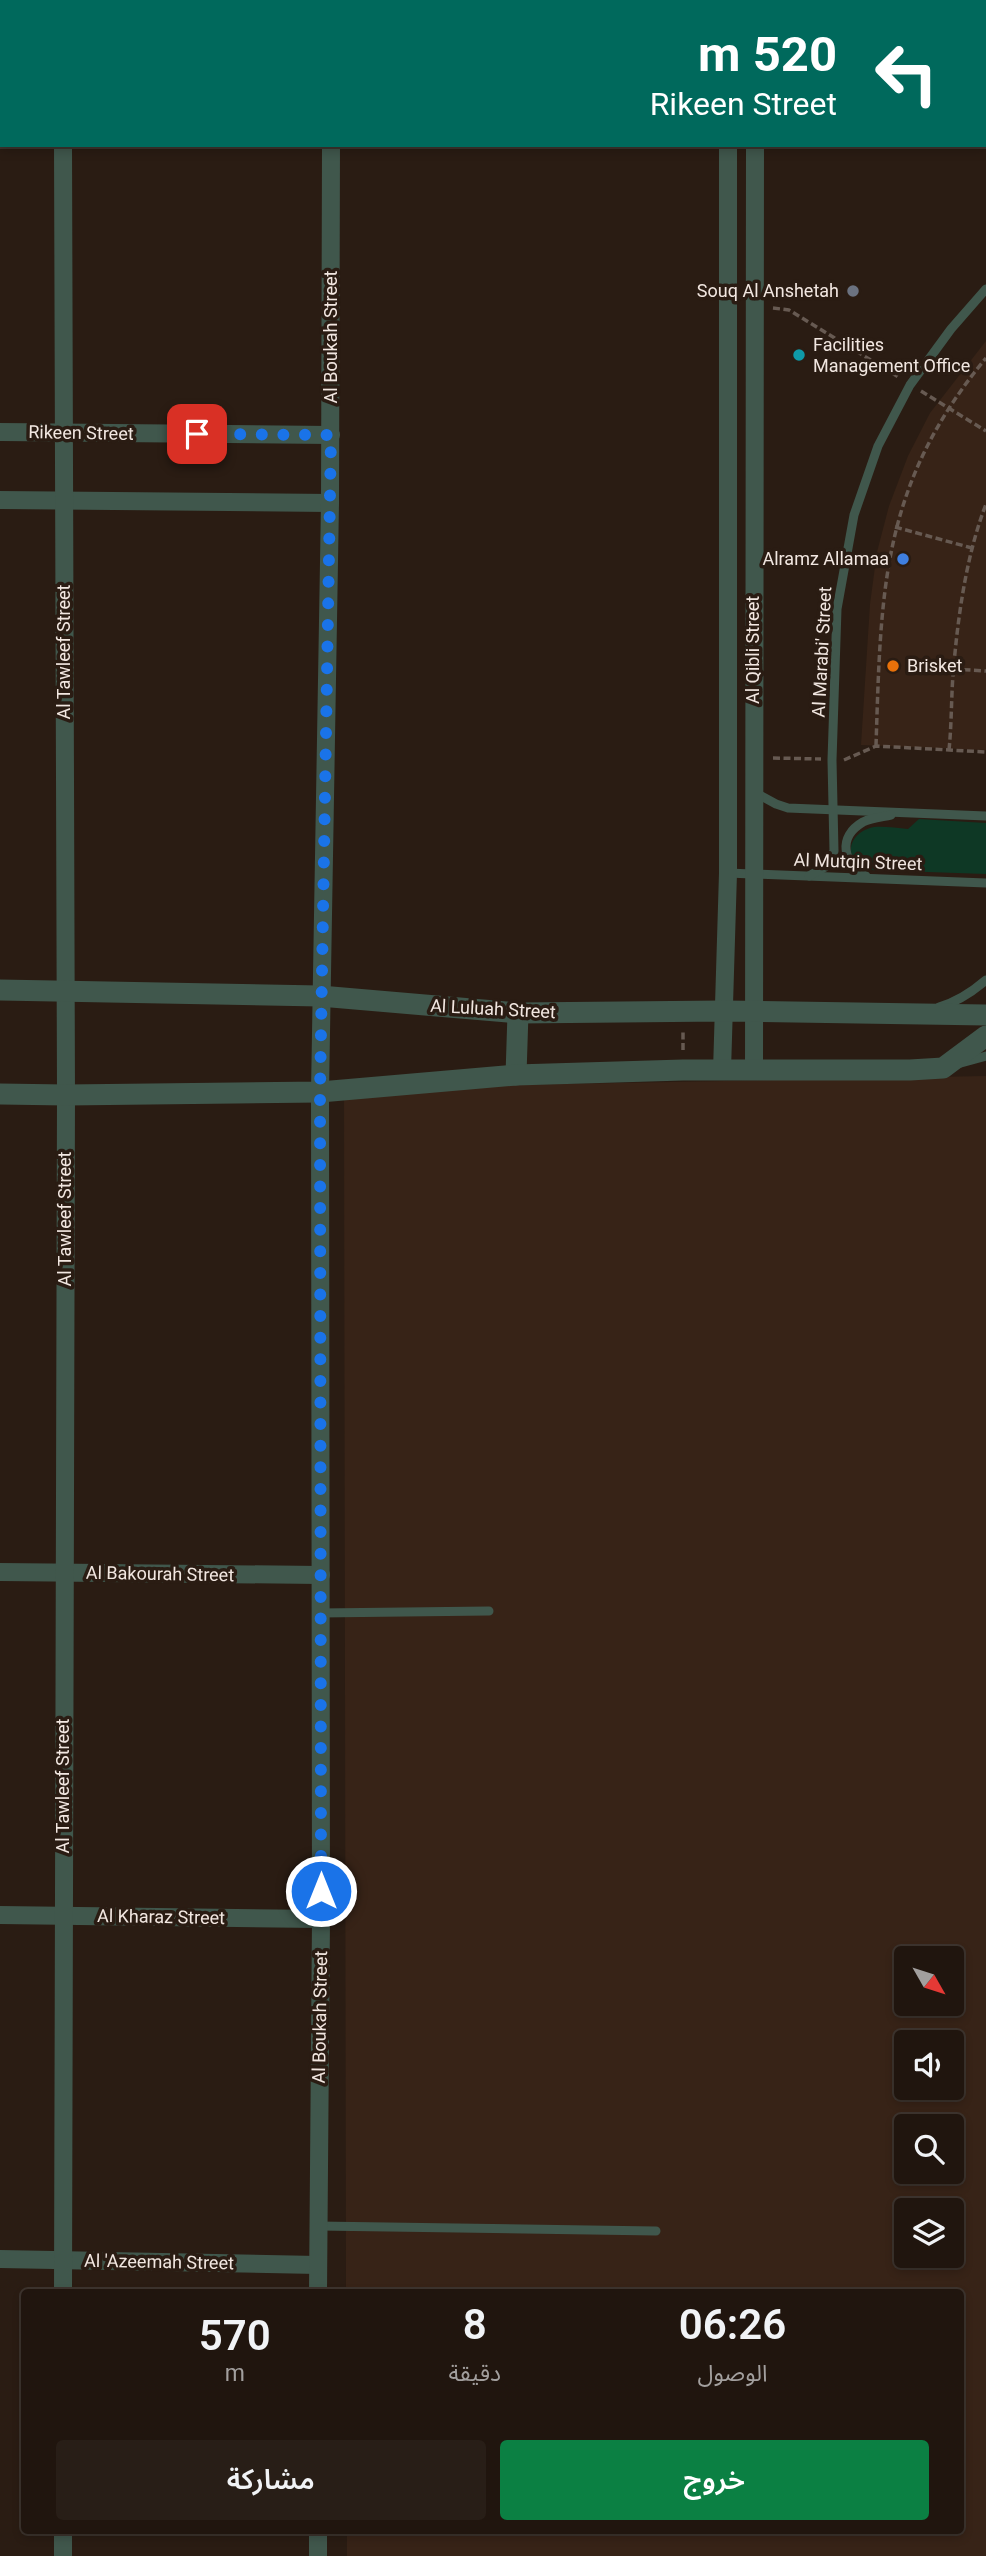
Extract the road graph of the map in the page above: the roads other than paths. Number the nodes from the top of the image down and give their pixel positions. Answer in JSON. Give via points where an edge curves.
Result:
{"nodes":[{"id":1,"x":63,"y":147,"type":"edge"},
{"id":2,"x":331,"y":147,"type":"edge"},
{"id":3,"x":728,"y":147,"type":"edge"},
{"id":4,"x":755,"y":147,"type":"edge"},
{"id":5,"x":986,"y":289,"type":"edge"},
{"id":6,"x":0,"y":432,"type":"edge"},
{"id":7,"x":63,"y":432,"type":"junction"},
{"id":8,"x":331,"y":435,"type":"junction"},
{"id":9,"x":0,"y":500,"type":"edge"},
{"id":10,"x":63,"y":501,"type":"junction"},
{"id":11,"x":330,"y":503,"type":"junction"},
{"id":12,"x":753,"y":791,"type":"junction"},
{"id":13,"x":834,"y":809,"type":"junction"},
{"id":14,"x":906,"y":812,"type":"junction"},
{"id":15,"x":986,"y":816,"type":"edge"},
{"id":16,"x":728,"y":873,"type":"junction"},
{"id":17,"x":752,"y":876,"type":"junction"},
{"id":18,"x":809,"y":876,"type":"junction"},
{"id":19,"x":868,"y":877,"type":"junction"},
{"id":20,"x":986,"y":883,"type":"edge"},
{"id":21,"x":986,"y":980,"type":"edge"},
{"id":22,"x":0,"y":990,"type":"edge"},
{"id":23,"x":65,"y":991,"type":"junction"},
{"id":24,"x":320,"y":996,"type":"junction"},
{"id":25,"x":723,"y":1011,"type":"junction"},
{"id":26,"x":754,"y":1012,"type":"junction"},
{"id":27,"x":518,"y":1013,"type":"junction"},
{"id":28,"x":916,"y":1013,"type":"junction"},
{"id":29,"x":986,"y":1015,"type":"edge"},
{"id":30,"x":986,"y":1037,"type":"edge"},
{"id":31,"x":986,"y":1056,"type":"edge"},
{"id":32,"x":943,"y":1068,"type":"junction"},
{"id":33,"x":722,"y":1071,"type":"junction"},
{"id":34,"x":754,"y":1071,"type":"junction"},
{"id":35,"x":516,"y":1075,"type":"junction"},
{"id":36,"x":320,"y":1092,"type":"junction"},
{"id":37,"x":0,"y":1094,"type":"edge"},
{"id":38,"x":66,"y":1095,"type":"junction"},
{"id":39,"x":0,"y":1572,"type":"edge"},
{"id":40,"x":63,"y":1573,"type":"junction"},
{"id":41,"x":321,"y":1575,"type":"junction"},
{"id":42,"x":489,"y":1611,"type":"dead end"},
{"id":43,"x":320,"y":1613,"type":"junction"},
{"id":44,"x":0,"y":1915,"type":"edge"},
{"id":45,"x":63,"y":1916,"type":"junction"},
{"id":46,"x":321,"y":1919,"type":"junction"},
{"id":47,"x":318,"y":2227,"type":"junction"},
{"id":48,"x":656,"y":2231,"type":"dead end"},
{"id":49,"x":0,"y":2259,"type":"edge"},
{"id":50,"x":63,"y":2260,"type":"junction"},
{"id":51,"x":318,"y":2264,"type":"junction"},
{"id":52,"x":63,"y":2289,"type":"edge"},
{"id":53,"x":318,"y":2289,"type":"edge"},
{"id":54,"x":63,"y":2534,"type":"edge"},
{"id":55,"x":318,"y":2534,"type":"edge"},
{"id":56,"x":63,"y":2556,"type":"edge"},
{"id":57,"x":318,"y":2556,"type":"edge"}],
"edges":[{"from":1,"to":7,"type":"street","name":"Al Tawleef Street"},
{"from":2,"to":8,"type":"street","name":"Al Boukah Street"},
{"from":3,"to":16,"type":"street","name":"Al Qibli Street"},
{"from":4,"to":12,"type":"street","name":"Al Qibli Street"},
{"from":5,"to":13,"type":"lane","name":"Al Marabi' Street","via":[[911,384],[878,446],[854,515],[837,609]]},
{"from":6,"to":7,"type":"street","name":"Rikeen Street"},
{"from":7,"to":8,"type":"street","name":"Rikeen Street"},
{"from":7,"to":10,"type":"street","name":"Al Tawleef Street"},
{"from":8,"to":11,"type":"street","name":"Al Boukah Street"},
{"from":9,"to":10,"type":"street"},
{"from":10,"to":11,"type":"street"},
{"from":10,"to":23,"type":"street","name":"Al Tawleef Street"},
{"from":11,"to":24,"type":"street","name":"Al Boukah Street"},
{"from":12,"to":13,"type":"lane","via":[[788,808]]},
{"from":12,"to":17,"type":"street","name":"Al Qibli Street"},
{"from":13,"to":14,"type":"lane"},
{"from":13,"to":18,"type":"lane","name":"Al Marabi' Street","via":[[831,860]]},
{"from":14,"to":15,"type":"lane"},
{"from":14,"to":19,"type":"lane","via":[[867,820],[850,835],[846,848],[849,862]]},
{"from":16,"to":17,"type":"lane","name":"Al Mutqin Street"},
{"from":16,"to":25,"type":"street","name":"Al Qibli Street"},
{"from":17,"to":18,"type":"lane","name":"Al Mutqin Street"},
{"from":17,"to":26,"type":"street","name":"Al Qibli Street"},
{"from":18,"to":19,"type":"lane","name":"Al Mutqin Street"},
{"from":19,"to":20,"type":"lane","name":"Al Mutqin Street"},
{"from":21,"to":28,"type":"lane","via":[[951,1004]]},
{"from":22,"to":23,"type":"street","name":"Al Luluah Street"},
{"from":23,"to":24,"type":"street","name":"Al Luluah Street"},
{"from":23,"to":38,"type":"street","name":"Al Tawleef Street"},
{"from":24,"to":27,"type":"street","name":"Al Luluah Street"},
{"from":24,"to":36,"type":"street","name":"Al Boukah Street"},
{"from":25,"to":26,"type":"street","name":"Al Luluah Street"},
{"from":25,"to":27,"type":"street","name":"Al Luluah Street"},
{"from":25,"to":33,"type":"street","name":"Al Qibli Street"},
{"from":26,"to":28,"type":"street","name":"Al Luluah Street"},
{"from":26,"to":34,"type":"street","name":"Al Qibli Street"},
{"from":27,"to":35,"type":"street"},
{"from":28,"to":29,"type":"street","name":"Al Luluah Street"},
{"from":30,"to":32,"type":"street"},
{"from":31,"to":32,"type":"lane"},
{"from":32,"to":34,"type":"street"},
{"from":33,"to":34,"type":"street"},
{"from":33,"to":35,"type":"street"},
{"from":35,"to":36,"type":"street"},
{"from":36,"to":38,"type":"street"},
{"from":36,"to":41,"type":"street","name":"Al Boukah Street"},
{"from":37,"to":38,"type":"street"},
{"from":38,"to":40,"type":"street","name":"Al Tawleef Street"},
{"from":39,"to":40,"type":"street","name":"Al Bakourah Street"},
{"from":40,"to":41,"type":"street","name":"Al Bakourah Street"},
{"from":40,"to":45,"type":"street","name":"Al Tawleef Street"},
{"from":41,"to":43,"type":"street","name":"Al Boukah Street"},
{"from":42,"to":43,"type":"lane"},
{"from":43,"to":46,"type":"street","name":"Al Boukah Street"},
{"from":44,"to":45,"type":"street","name":"Al Kharaz Street"},
{"from":45,"to":46,"type":"street","name":"Al Kharaz Street"},
{"from":45,"to":50,"type":"street","name":"Al Tawleef Street"},
{"from":46,"to":47,"type":"street","name":"Al Boukah Street"},
{"from":47,"to":48,"type":"lane"},
{"from":47,"to":51,"type":"street","name":"Al Boukah Street"},
{"from":49,"to":50,"type":"street","name":"Al 'Azeemah Street"},
{"from":50,"to":51,"type":"street","name":"Al 'Azeemah Street"},
{"from":50,"to":52,"type":"street","name":"Al Tawleef Street"},
{"from":51,"to":53,"type":"street","name":"Al Boukah Street"},
{"from":54,"to":56,"type":"street"},
{"from":55,"to":57,"type":"street"}]}
